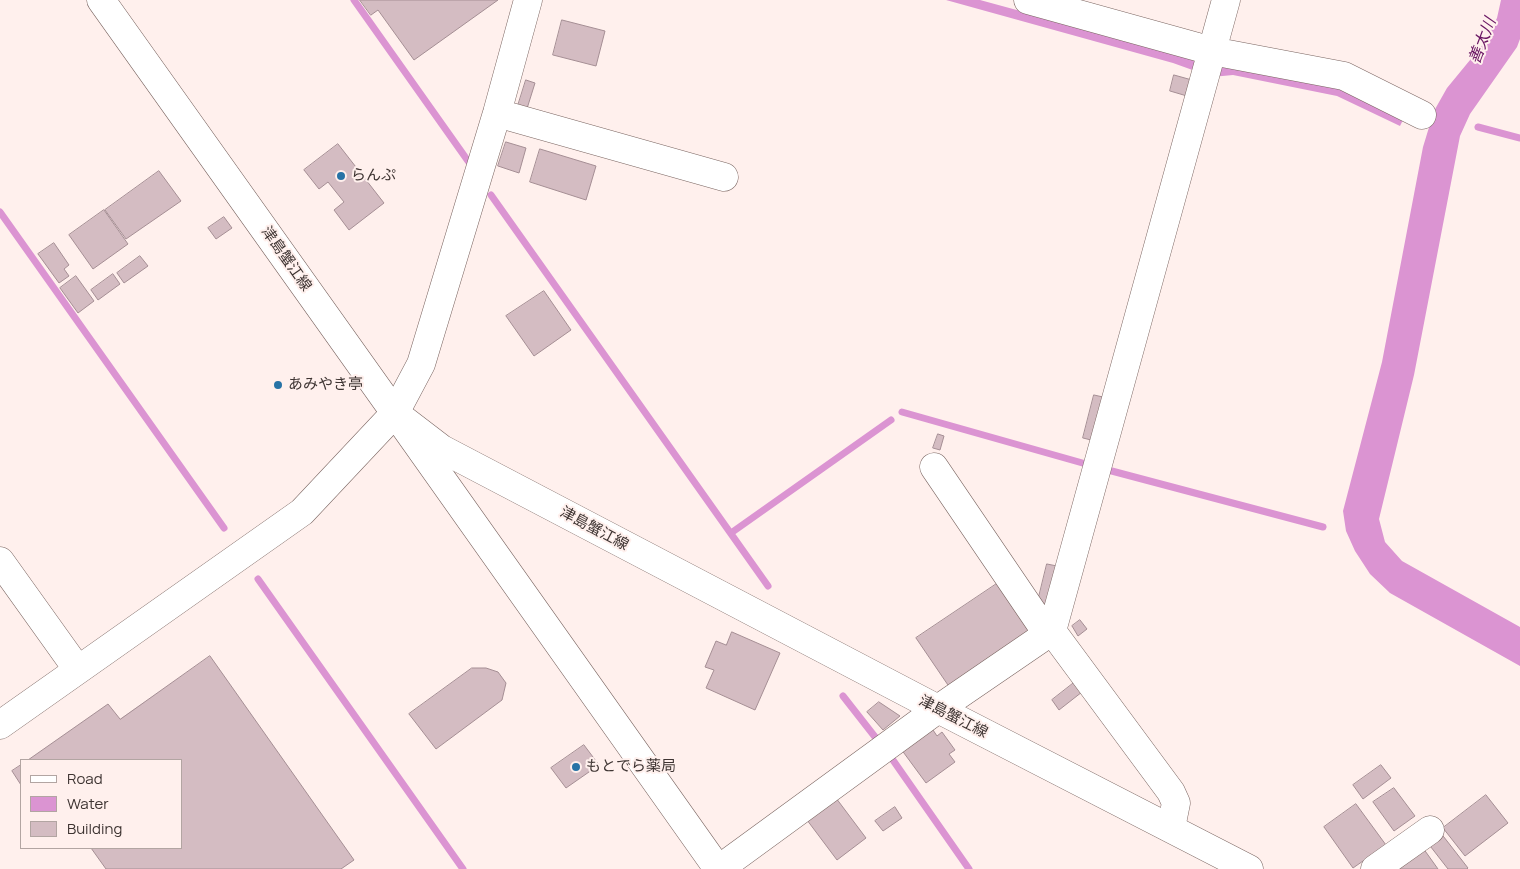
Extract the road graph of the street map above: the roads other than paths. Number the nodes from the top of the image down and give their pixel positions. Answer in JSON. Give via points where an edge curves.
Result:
{"nodes":[{"id":1,"x":101,"y":0,"type":"edge"},
{"id":2,"x":528,"y":0,"type":"edge"},
{"id":3,"x":1028,"y":0,"type":"edge"},
{"id":4,"x":1226,"y":0,"type":"edge"},
{"id":5,"x":1212,"y":54,"type":"junction"},
{"id":6,"x":497,"y":113,"type":"junction"},
{"id":7,"x":1422,"y":114,"type":"dead end"},
{"id":8,"x":724,"y":177,"type":"dead end"},
{"id":9,"x":395,"y":413,"type":"junction"},
{"id":10,"x":934,"y":467,"type":"dead end"},
{"id":11,"x":0,"y":561,"type":"edge"},
{"id":12,"x":1052,"y":631,"type":"junction"},
{"id":13,"x":78,"y":670,"type":"junction"},
{"id":14,"x":938,"y":709,"type":"junction"},
{"id":15,"x":0,"y":725,"type":"edge"},
{"id":16,"x":1171,"y":828,"type":"junction"},
{"id":17,"x":1430,"y":830,"type":"dead end"},
{"id":18,"x":1234,"y":865,"type":"edge"},
{"id":19,"x":718,"y":869,"type":"edge"},
{"id":20,"x":1375,"y":869,"type":"edge"}],
"edges":[{"from":1,"to":9,"type":"street","name":"津島蟹江線"},
{"from":2,"to":6,"type":"street"},
{"from":3,"to":5,"type":"street"},
{"from":4,"to":5,"type":"street"},
{"from":5,"to":7,"type":"street","via":[[1344,76]]},
{"from":5,"to":12,"type":"street"},
{"from":6,"to":8,"type":"street"},
{"from":6,"to":9,"type":"street","via":[[421,364]]},
{"from":9,"to":13,"type":"street","via":[[302,512]]},
{"from":9,"to":14,"type":"street","name":"津島蟹江線","via":[[442,449]]},
{"from":9,"to":19,"type":"street"},
{"from":10,"to":12,"type":"street","via":[[1044,629]]},
{"from":11,"to":13,"type":"street"},
{"from":12,"to":14,"type":"street"},
{"from":12,"to":16,"type":"street","via":[[1171,792],[1176,803]]},
{"from":13,"to":15,"type":"street"},
{"from":14,"to":16,"type":"street","name":"津島蟹江線"},
{"from":14,"to":19,"type":"street"},
{"from":16,"to":18,"type":"street","name":"津島蟹江線"},
{"from":17,"to":20,"type":"street"}]}
